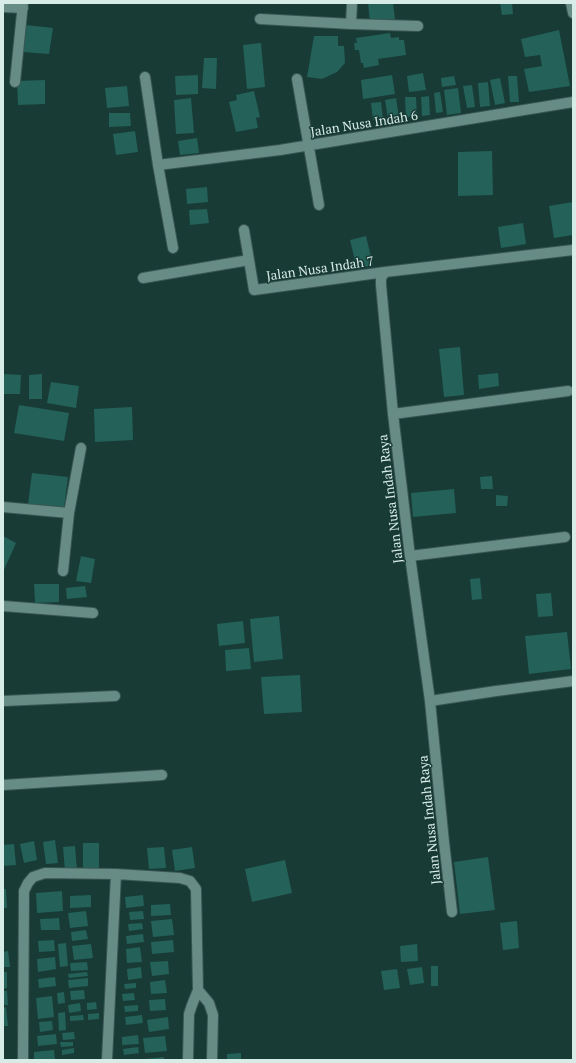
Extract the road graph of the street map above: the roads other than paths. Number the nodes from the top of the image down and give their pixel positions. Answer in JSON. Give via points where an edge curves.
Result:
{"nodes":[{"id":1,"x":352,"y":3,"type":"edge"},
{"id":2,"x":571,"y":3,"type":"edge"},
{"id":3,"x":23,"y":5,"type":"edge"},
{"id":4,"x":3,"y":7,"type":"edge"},
{"id":5,"x":573,"y":13,"type":"edge"},
{"id":6,"x":260,"y":19,"type":"dead end"},
{"id":7,"x":351,"y":24,"type":"junction"},
{"id":8,"x":418,"y":26,"type":"dead end"},
{"id":9,"x":146,"y":77,"type":"dead end"},
{"id":10,"x":297,"y":79,"type":"dead end"},
{"id":11,"x":15,"y":82,"type":"dead end"},
{"id":12,"x":573,"y":102,"type":"edge"},
{"id":13,"x":308,"y":146,"type":"junction"},
{"id":14,"x":158,"y":166,"type":"junction"},
{"id":15,"x":319,"y":206,"type":"dead end"},
{"id":16,"x":244,"y":230,"type":"dead end"},
{"id":17,"x":173,"y":248,"type":"dead end"},
{"id":18,"x":573,"y":250,"type":"edge"},
{"id":19,"x":249,"y":260,"type":"junction"},
{"id":20,"x":385,"y":272,"type":"junction"},
{"id":21,"x":143,"y":278,"type":"dead end"},
{"id":22,"x":568,"y":390,"type":"dead end"},
{"id":23,"x":393,"y":414,"type":"junction"},
{"id":24,"x":81,"y":448,"type":"dead end"},
{"id":25,"x":3,"y":507,"type":"edge"},
{"id":26,"x":69,"y":512,"type":"junction"},
{"id":27,"x":565,"y":537,"type":"dead end"},
{"id":28,"x":410,"y":556,"type":"junction"},
{"id":29,"x":63,"y":571,"type":"dead end"},
{"id":30,"x":3,"y":606,"type":"edge"},
{"id":31,"x":93,"y":613,"type":"dead end"},
{"id":32,"x":573,"y":681,"type":"edge"},
{"id":33,"x":115,"y":696,"type":"dead end"},
{"id":34,"x":3,"y":700,"type":"edge"},
{"id":35,"x":430,"y":701,"type":"junction"},
{"id":36,"x":162,"y":775,"type":"dead end"},
{"id":37,"x":3,"y":785,"type":"edge"},
{"id":38,"x":116,"y":874,"type":"junction"},
{"id":39,"x":452,"y":912,"type":"dead end"},
{"id":40,"x":198,"y":990,"type":"junction"},
{"id":41,"x":23,"y":1060,"type":"edge"},
{"id":42,"x":107,"y":1060,"type":"edge"},
{"id":43,"x":188,"y":1060,"type":"edge"},
{"id":44,"x":212,"y":1060,"type":"edge"}],
"edges":[{"from":1,"to":7,"type":"street"},
{"from":2,"to":5,"type":"street"},
{"from":3,"to":4,"type":"street"},
{"from":3,"to":11,"type":"street"},
{"from":6,"to":7,"type":"street"},
{"from":7,"to":8,"type":"street"},
{"from":9,"to":14,"type":"street"},
{"from":10,"to":13,"type":"street"},
{"from":12,"to":13,"type":"street","name":"Jalan Nusa Indah 6"},
{"from":13,"to":14,"type":"street","name":"Jalan Nusa Indah 6"},
{"from":13,"to":15,"type":"street"},
{"from":14,"to":17,"type":"street"},
{"from":16,"to":19,"type":"street"},
{"from":18,"to":20,"type":"street"},
{"from":19,"to":20,"type":"street","name":"Jalan Nusa Indah 7","via":[[254,290]]},
{"from":19,"to":21,"type":"street","name":"Jalan Nusa Indah 7"},
{"from":20,"to":23,"type":"street","name":"Jalan Nusa Indah Raya","via":[[381,278],[381,285]]},
{"from":22,"to":23,"type":"street"},
{"from":23,"to":28,"type":"street","name":"Jalan Nusa Indah Raya"},
{"from":24,"to":26,"type":"street"},
{"from":25,"to":26,"type":"street"},
{"from":26,"to":29,"type":"street"},
{"from":27,"to":28,"type":"street"},
{"from":28,"to":35,"type":"street","name":"Jalan Nusa Indah Raya"},
{"from":30,"to":31,"type":"street"},
{"from":32,"to":35,"type":"street"},
{"from":33,"to":34,"type":"street"},
{"from":35,"to":39,"type":"street","name":"Jalan Nusa Indah Raya"},
{"from":36,"to":37,"type":"street"},
{"from":38,"to":40,"type":"street","via":[[180,878],[190,881],[196,889]]},
{"from":38,"to":41,"type":"street","via":[[45,873],[33,877],[28,883],[24,891]]},
{"from":38,"to":42,"type":"street"},
{"from":40,"to":43,"type":"street","via":[[189,1014]]},
{"from":40,"to":44,"type":"street","via":[[209,1003],[212,1015]]}]}
